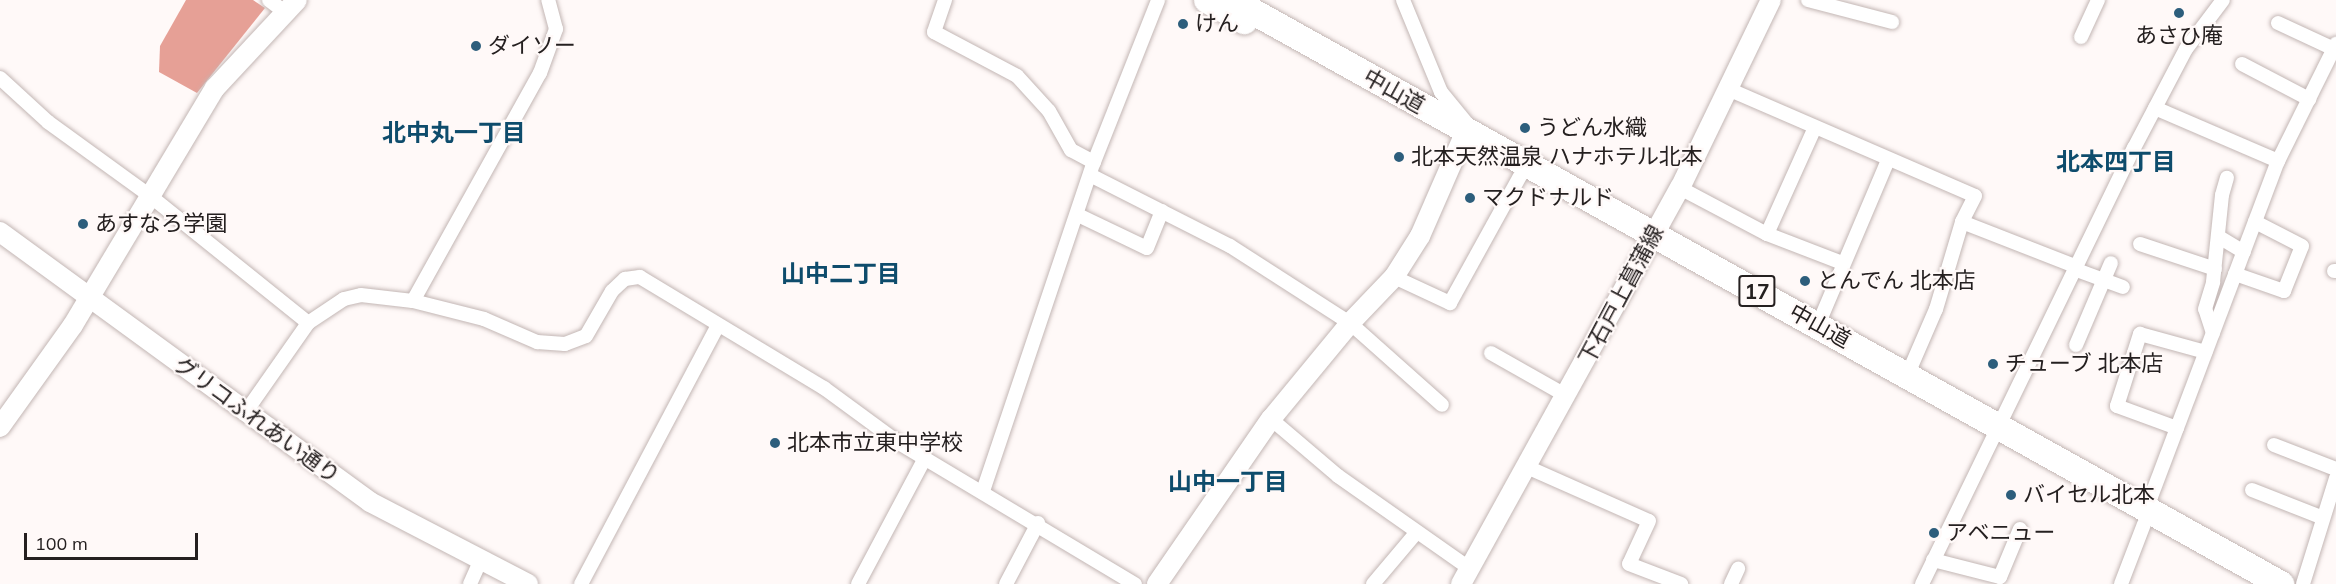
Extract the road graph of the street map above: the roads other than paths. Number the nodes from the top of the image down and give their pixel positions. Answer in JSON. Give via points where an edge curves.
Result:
{"nodes":[{"id":1,"x":268,"y":0,"type":"edge"},
{"id":2,"x":548,"y":0,"type":"edge"},
{"id":3,"x":945,"y":0,"type":"edge"},
{"id":4,"x":1158,"y":0,"type":"edge"},
{"id":5,"x":1207,"y":0,"type":"edge"},
{"id":6,"x":1232,"y":0,"type":"edge"},
{"id":7,"x":1403,"y":0,"type":"edge"},
{"id":8,"x":1771,"y":0,"type":"edge"},
{"id":9,"x":1808,"y":0,"type":"edge"},
{"id":10,"x":2098,"y":0,"type":"edge"},
{"id":11,"x":2223,"y":0,"type":"edge"},
{"id":12,"x":292,"y":6,"type":"edge"},
{"id":13,"x":1892,"y":22,"type":"dead end"},
{"id":14,"x":2278,"y":23,"type":"dead end"},
{"id":15,"x":2081,"y":37,"type":"dead end"},
{"id":16,"x":2335,"y":46,"type":"edge"},
{"id":17,"x":2242,"y":64,"type":"dead end"},
{"id":18,"x":0,"y":78,"type":"edge"},
{"id":19,"x":1728,"y":89,"type":"junction"},
{"id":20,"x":2309,"y":99,"type":"junction"},
{"id":21,"x":2155,"y":108,"type":"junction"},
{"id":22,"x":1815,"y":127,"type":"junction"},
{"id":23,"x":1467,"y":138,"type":"junction"},
{"id":24,"x":1888,"y":160,"type":"junction"},
{"id":25,"x":2278,"y":161,"type":"junction"},
{"id":26,"x":1092,"y":169,"type":"junction"},
{"id":27,"x":1520,"y":176,"type":"junction"},
{"id":28,"x":2227,"y":178,"type":"dead end"},
{"id":29,"x":1680,"y":188,"type":"junction"},
{"id":30,"x":149,"y":195,"type":"junction"},
{"id":31,"x":1162,"y":211,"type":"junction"},
{"id":32,"x":1078,"y":215,"type":"junction"},
{"id":33,"x":1962,"y":222,"type":"junction"},
{"id":34,"x":2255,"y":222,"type":"junction"},
{"id":35,"x":0,"y":232,"type":"edge"},
{"id":36,"x":1767,"y":234,"type":"junction"},
{"id":37,"x":2219,"y":237,"type":"junction"},
{"id":38,"x":1651,"y":241,"type":"junction"},
{"id":39,"x":2140,"y":244,"type":"dead end"},
{"id":40,"x":2244,"y":252,"type":"junction"},
{"id":41,"x":2111,"y":262,"type":"dead end"},
{"id":42,"x":1842,"y":263,"type":"junction"},
{"id":43,"x":2074,"y":267,"type":"junction"},
{"id":44,"x":2215,"y":269,"type":"junction"},
{"id":45,"x":2235,"y":274,"type":"junction"},
{"id":46,"x":1394,"y":277,"type":"junction"},
{"id":47,"x":2104,"y":280,"type":"junction"},
{"id":48,"x":2123,"y":287,"type":"dead end"},
{"id":49,"x":89,"y":297,"type":"junction"},
{"id":50,"x":413,"y":301,"type":"junction"},
{"id":51,"x":308,"y":323,"type":"junction"},
{"id":52,"x":1350,"y":323,"type":"junction"},
{"id":53,"x":1818,"y":325,"type":"junction"},
{"id":54,"x":717,"y":327,"type":"junction"},
{"id":55,"x":2213,"y":333,"type":"junction"},
{"id":56,"x":2076,"y":345,"type":"dead end"},
{"id":57,"x":2206,"y":352,"type":"junction"},
{"id":58,"x":1491,"y":353,"type":"dead end"},
{"id":59,"x":1907,"y":376,"type":"junction"},
{"id":60,"x":1567,"y":396,"type":"junction"},
{"id":61,"x":1442,"y":405,"type":"dead end"},
{"id":62,"x":244,"y":413,"type":"junction"},
{"id":63,"x":1271,"y":419,"type":"junction"},
{"id":64,"x":0,"y":427,"type":"edge"},
{"id":65,"x":2177,"y":428,"type":"junction"},
{"id":66,"x":1996,"y":432,"type":"junction"},
{"id":67,"x":2274,"y":445,"type":"dead end"},
{"id":68,"x":925,"y":458,"type":"junction"},
{"id":69,"x":1527,"y":467,"type":"junction"},
{"id":70,"x":2336,"y":469,"type":"edge"},
{"id":71,"x":2336,"y":478,"type":"edge"},
{"id":72,"x":2252,"y":490,"type":"dead end"},
{"id":73,"x":983,"y":491,"type":"junction"},
{"id":74,"x":2145,"y":517,"type":"junction"},
{"id":75,"x":2323,"y":519,"type":"junction"},
{"id":76,"x":1038,"y":524,"type":"junction"},
{"id":77,"x":2020,"y":529,"type":"dead end"},
{"id":78,"x":1417,"y":532,"type":"junction"},
{"id":79,"x":481,"y":559,"type":"junction"},
{"id":80,"x":1933,"y":560,"type":"junction"},
{"id":81,"x":1738,"y":569,"type":"dead end"},
{"id":82,"x":1465,"y":576,"type":"edge"},
{"id":83,"x":470,"y":584,"type":"edge"},
{"id":84,"x":528,"y":584,"type":"edge"},
{"id":85,"x":581,"y":584,"type":"edge"},
{"id":86,"x":858,"y":584,"type":"edge"},
{"id":87,"x":1006,"y":584,"type":"edge"},
{"id":88,"x":1135,"y":584,"type":"edge"},
{"id":89,"x":1157,"y":584,"type":"edge"},
{"id":90,"x":1374,"y":584,"type":"edge"},
{"id":91,"x":1681,"y":584,"type":"edge"},
{"id":92,"x":1731,"y":584,"type":"edge"},
{"id":93,"x":1922,"y":584,"type":"edge"},
{"id":94,"x":2121,"y":584,"type":"edge"},
{"id":95,"x":2252,"y":584,"type":"edge"},
{"id":96,"x":2281,"y":584,"type":"edge"},
{"id":97,"x":2303,"y":584,"type":"edge"}],
"edges":[{"from":1,"to":12,"type":"street"},
{"from":2,"to":50,"type":"street","via":[[556,29],[540,73]]},
{"from":3,"to":26,"type":"street","via":[[934,32],[1017,76],[1049,111],[1071,150]]},
{"from":4,"to":26,"type":"street"},
{"from":5,"to":23,"type":"highway","name":"中山道","number":"17"},
{"from":6,"to":23,"type":"highway","name":"中山道","number":"17"},
{"from":7,"to":23,"type":"street","via":[[1441,92]]},
{"from":8,"to":19,"type":"street","name":"下石戸上菖蒲線"},
{"from":9,"to":13,"type":"street"},
{"from":10,"to":15,"type":"street"},
{"from":11,"to":21,"type":"street","via":[[2186,49]]},
{"from":12,"to":30,"type":"street","via":[[215,88]]},
{"from":14,"to":16,"type":"street"},
{"from":16,"to":20,"type":"street"},
{"from":17,"to":20,"type":"street"},
{"from":18,"to":30,"type":"street","via":[[48,122]]},
{"from":19,"to":22,"type":"street"},
{"from":19,"to":29,"type":"street","name":"下石戸上菖蒲線"},
{"from":20,"to":25,"type":"street"},
{"from":21,"to":25,"type":"street"},
{"from":21,"to":43,"type":"street"},
{"from":22,"to":24,"type":"street"},
{"from":22,"to":36,"type":"street"},
{"from":23,"to":27,"type":"highway","name":"中山道","number":"17"},
{"from":23,"to":38,"type":"highway","name":"中山道","number":"17"},
{"from":23,"to":46,"type":"street","via":[[1420,236]]},
{"from":24,"to":33,"type":"street","via":[[1976,196]]},
{"from":24,"to":42,"type":"street"},
{"from":25,"to":34,"type":"street"},
{"from":26,"to":31,"type":"street"},
{"from":26,"to":32,"type":"street"},
{"from":27,"to":38,"type":"highway","name":"中山道","number":"17"},
{"from":27,"to":46,"type":"street","via":[[1450,303]]},
{"from":28,"to":37,"type":"street"},
{"from":29,"to":36,"type":"street"},
{"from":29,"to":38,"type":"street","name":"下石戸上菖蒲線"},
{"from":30,"to":49,"type":"street"},
{"from":30,"to":51,"type":"street"},
{"from":31,"to":32,"type":"street","via":[[1147,248]]},
{"from":31,"to":52,"type":"street","via":[[1230,246]]},
{"from":32,"to":73,"type":"street"},
{"from":33,"to":43,"type":"street"},
{"from":33,"to":59,"type":"street","via":[[1936,309]]},
{"from":34,"to":40,"type":"street"},
{"from":34,"to":45,"type":"street","via":[[2302,246],[2284,291]]},
{"from":35,"to":49,"type":"street","name":"グリコふれあい通り"},
{"from":36,"to":42,"type":"street"},
{"from":37,"to":40,"type":"street"},
{"from":37,"to":44,"type":"street"},
{"from":38,"to":53,"type":"highway","name":"中山道","number":"17"},
{"from":38,"to":60,"type":"street","name":"下石戸上菖蒲線"},
{"from":38,"to":66,"type":"highway","name":"中山道","number":"17"},
{"from":39,"to":44,"type":"street"},
{"from":40,"to":45,"type":"street"},
{"from":41,"to":47,"type":"street"},
{"from":42,"to":53,"type":"street"},
{"from":43,"to":47,"type":"street"},
{"from":43,"to":66,"type":"street"},
{"from":44,"to":55,"type":"street","via":[[2205,309]]},
{"from":45,"to":55,"type":"street"},
{"from":46,"to":52,"type":"street"},
{"from":47,"to":48,"type":"street"},
{"from":47,"to":56,"type":"street"},
{"from":49,"to":62,"type":"street","name":"グリコふれあい通り"},
{"from":49,"to":64,"type":"street","via":[[47,365]]},
{"from":50,"to":51,"type":"street","via":[[361,295],[344,299]]},
{"from":50,"to":54,"type":"street","via":[[484,319],[537,342],[565,344],[586,336],[612,291],[625,279],[640,277],[652,280]]},
{"from":51,"to":62,"type":"street"},
{"from":52,"to":61,"type":"street"},
{"from":52,"to":63,"type":"street"},
{"from":53,"to":59,"type":"highway","name":"中山道","number":"17"},
{"from":54,"to":68,"type":"street","via":[[826,382],[878,429]]},
{"from":54,"to":85,"type":"street"},
{"from":55,"to":57,"type":"street"},
{"from":57,"to":65,"type":"street"},
{"from":57,"to":65,"type":"street","via":[[2140,334],[2117,406]]},
{"from":58,"to":60,"type":"street"},
{"from":59,"to":66,"type":"highway","name":"中山道","number":"17"},
{"from":60,"to":69,"type":"street","name":"下石戸上菖蒲線"},
{"from":62,"to":79,"type":"street","name":"グリコふれあい通り","via":[[370,502]]},
{"from":63,"to":78,"type":"street","via":[[1338,476]]},
{"from":63,"to":89,"type":"street"},
{"from":65,"to":74,"type":"street"},
{"from":66,"to":74,"type":"highway","name":"中山道","number":"17"},
{"from":66,"to":80,"type":"street"},
{"from":67,"to":70,"type":"street"},
{"from":68,"to":73,"type":"street"},
{"from":68,"to":86,"type":"street"},
{"from":69,"to":82,"type":"street","name":"下石戸上菖蒲線"},
{"from":69,"to":91,"type":"street","via":[[1649,521],[1629,564]]},
{"from":71,"to":75,"type":"street"},
{"from":72,"to":75,"type":"street"},
{"from":73,"to":76,"type":"street"},
{"from":74,"to":94,"type":"street"},
{"from":74,"to":95,"type":"highway","name":"中山道","number":"17"},
{"from":74,"to":96,"type":"highway","name":"中山道","number":"17"},
{"from":75,"to":97,"type":"street"},
{"from":76,"to":87,"type":"street"},
{"from":76,"to":88,"type":"street"},
{"from":77,"to":80,"type":"street","via":[[2000,577]]},
{"from":78,"to":82,"type":"street"},
{"from":78,"to":90,"type":"street"},
{"from":79,"to":83,"type":"street"},
{"from":79,"to":84,"type":"street","name":"グリコふれあい通り"},
{"from":80,"to":93,"type":"street"},
{"from":81,"to":92,"type":"street"}]}
